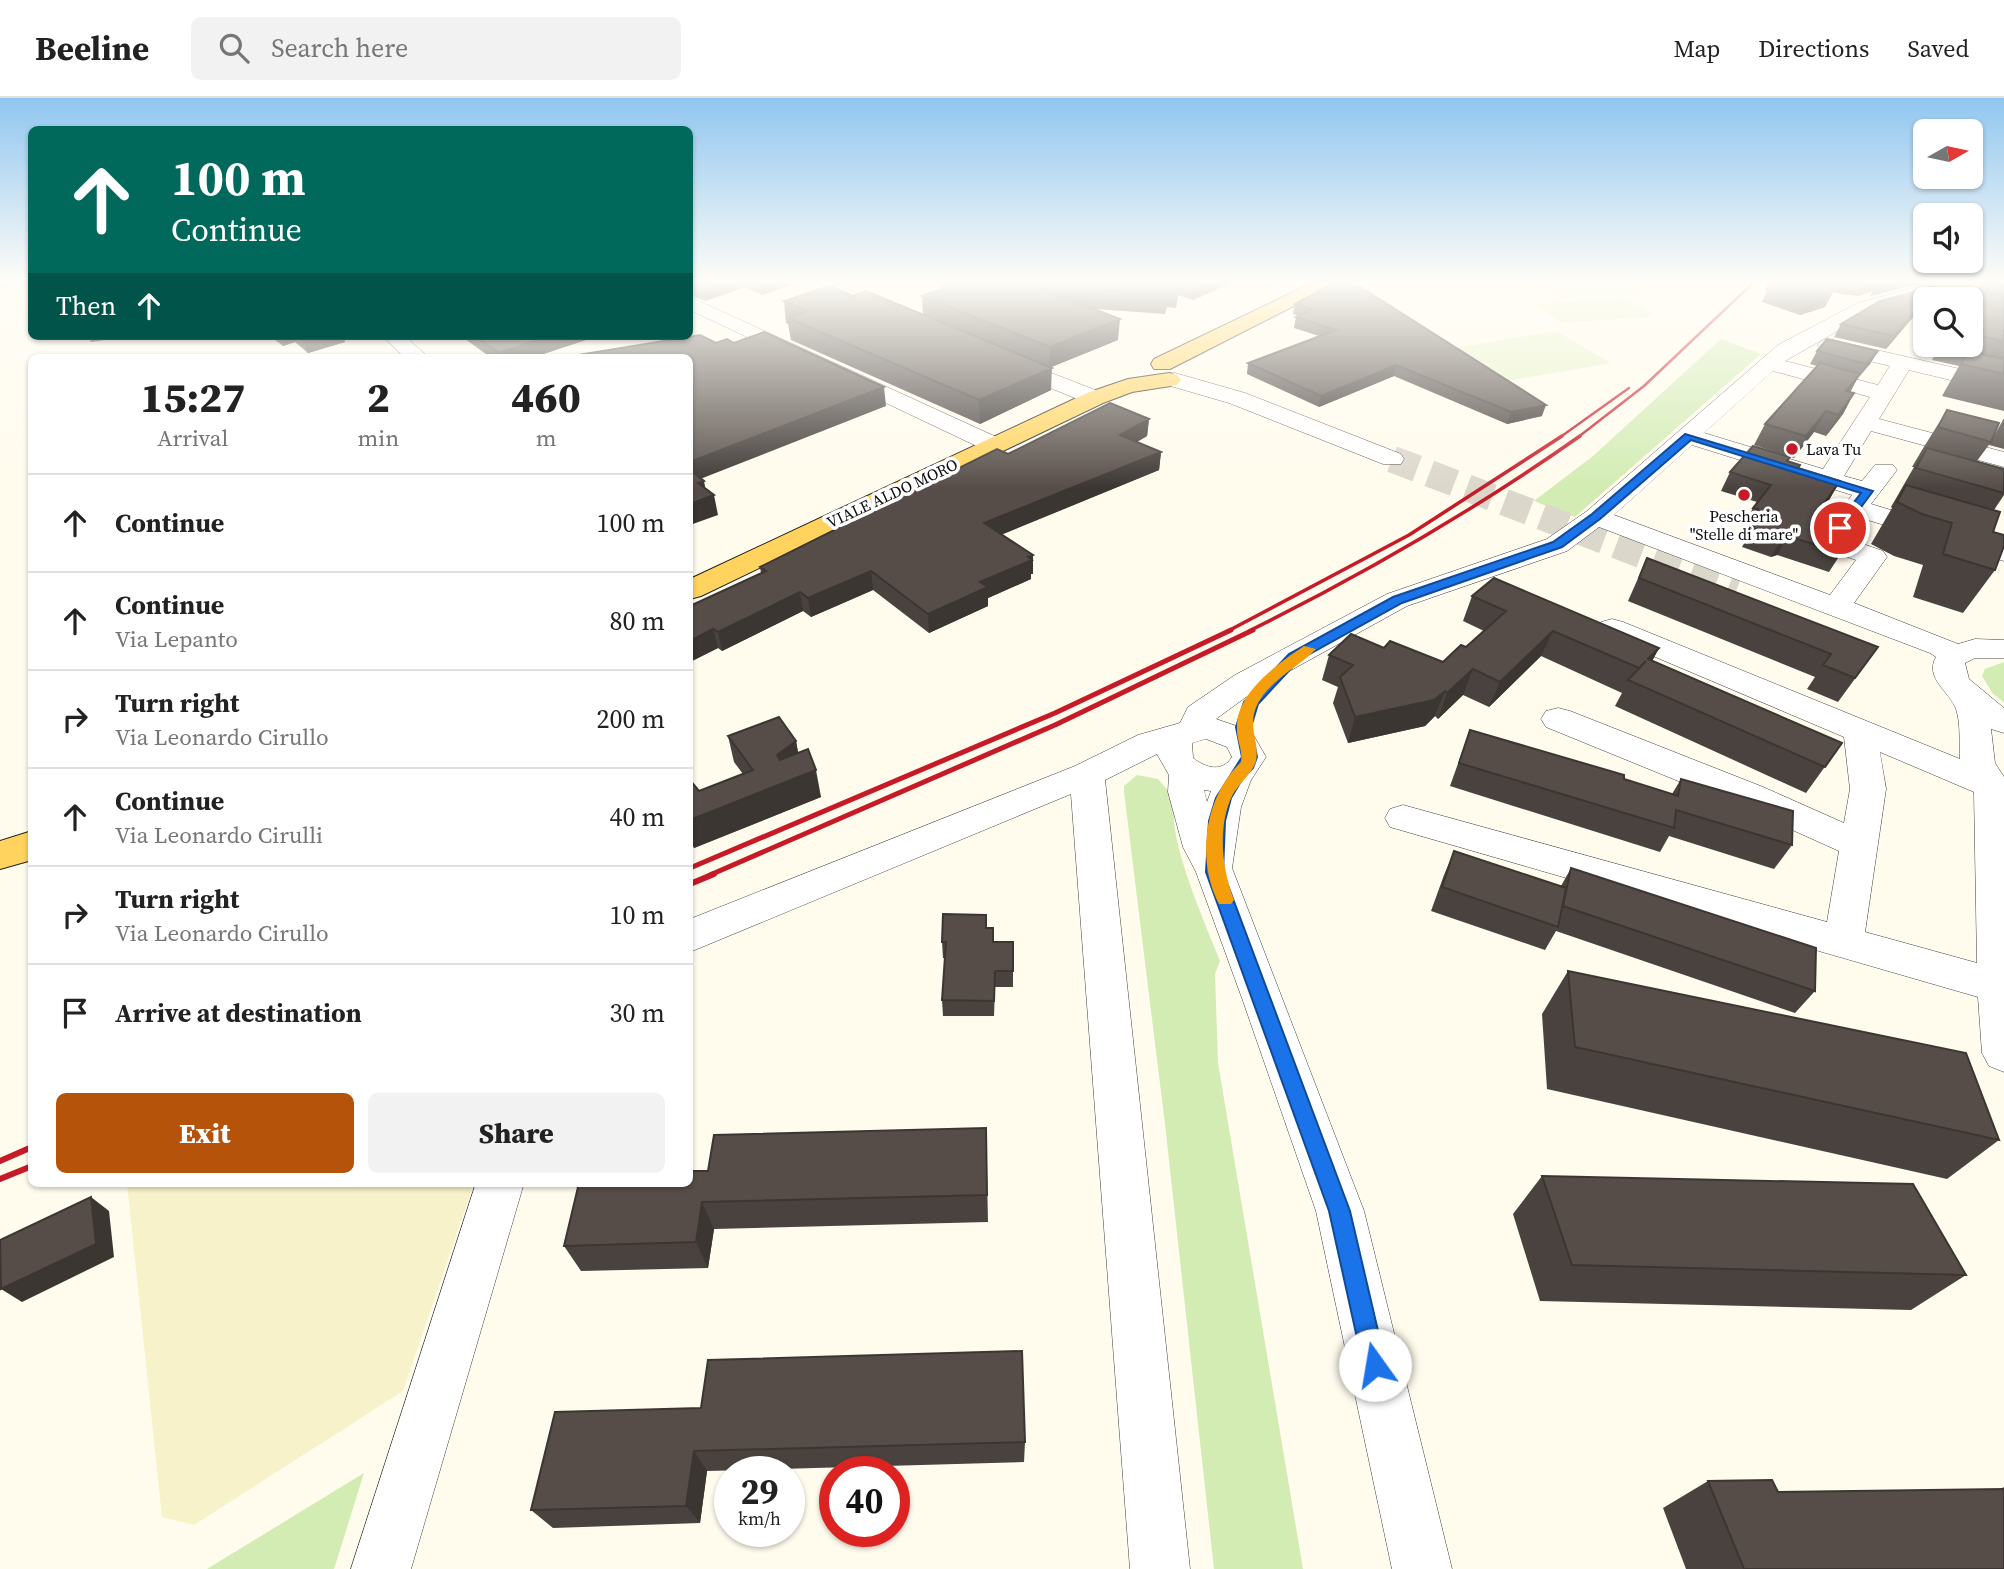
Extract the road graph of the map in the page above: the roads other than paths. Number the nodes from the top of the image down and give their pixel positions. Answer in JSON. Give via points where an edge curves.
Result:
{"nodes":[{"id":1,"x":794,"y":352,"type":"edge"},
{"id":2,"x":1196,"y":352,"type":"edge"},
{"id":3,"x":1782,"y":352,"type":"edge"},
{"id":4,"x":1854,"y":352,"type":"edge"},
{"id":5,"x":991,"y":355,"type":"edge"},
{"id":6,"x":1769,"y":363,"type":"junction"},
{"id":7,"x":1903,"y":363,"type":"junction"},
{"id":8,"x":1173,"y":372,"type":"junction"},
{"id":9,"x":2004,"y":386,"type":"edge"},
{"id":10,"x":1883,"y":393,"type":"junction"},
{"id":11,"x":1095,"y":398,"type":"junction"},
{"id":12,"x":1865,"y":422,"type":"junction"},
{"id":13,"x":1689,"y":436,"type":"junction"},
{"id":14,"x":995,"y":445,"type":"junction"},
{"id":15,"x":1392,"y":459,"type":"tunnel mouth"},
{"id":16,"x":2004,"y":460,"type":"edge"},
{"id":17,"x":1835,"y":469,"type":"junction"},
{"id":18,"x":1884,"y":470,"type":"junction"},
{"id":19,"x":1910,"y":478,"type":"dead end"},
{"id":20,"x":1861,"y":500,"type":"junction"},
{"id":21,"x":1596,"y":517,"type":"junction"},
{"id":22,"x":2004,"y":553,"type":"edge"},
{"id":23,"x":693,"y":589,"type":"edge"},
{"id":24,"x":1736,"y":591,"type":"tunnel mouth"},
{"id":25,"x":1837,"y":606,"type":"junction"},
{"id":26,"x":1580,"y":615,"type":"edge"},
{"id":27,"x":2004,"y":638,"type":"edge"},
{"id":28,"x":2004,"y":649,"type":"edge"},
{"id":29,"x":1294,"y":657,"type":"junction"},
{"id":30,"x":1957,"y":664,"type":"junction"},
{"id":31,"x":1558,"y":719,"type":"dead end"},
{"id":32,"x":2004,"y":722,"type":"edge"},
{"id":33,"x":1860,"y":731,"type":"junction"},
{"id":34,"x":1185,"y":750,"type":"junction"},
{"id":35,"x":1242,"y":762,"type":"junction"},
{"id":36,"x":1087,"y":774,"type":"junction"},
{"id":37,"x":1998,"y":783,"type":"edge"},
{"id":38,"x":1404,"y":818,"type":"dead end"},
{"id":39,"x":1859,"y":845,"type":"junction"},
{"id":40,"x":28,"y":846,"type":"edge"},
{"id":41,"x":0,"y":855,"type":"edge"},
{"id":42,"x":1214,"y":872,"type":"junction"},
{"id":43,"x":693,"y":935,"type":"edge"},
{"id":44,"x":1843,"y":942,"type":"junction"},
{"id":45,"x":1998,"y":986,"type":"junction"},
{"id":46,"x":2004,"y":1045,"type":"edge"},
{"id":47,"x":499,"y":1187,"type":"edge"},
{"id":48,"x":381,"y":1569,"type":"edge"},
{"id":49,"x":1160,"y":1569,"type":"edge"},
{"id":50,"x":1422,"y":1569,"type":"edge"}],
"edges":[{"from":1,"to":14,"type":"street"},
{"from":2,"to":8,"type":"main road"},
{"from":3,"to":6,"type":"street"},
{"from":4,"to":7,"type":"street"},
{"from":5,"to":11,"type":"street"},
{"from":6,"to":10,"type":"street"},
{"from":6,"to":13,"type":"street"},
{"from":7,"to":9,"type":"street"},
{"from":7,"to":10,"type":"street"},
{"from":8,"to":11,"type":"main road","name":"VIALE ALDO MORO"},
{"from":8,"to":15,"type":"street"},
{"from":10,"to":12,"type":"street"},
{"from":11,"to":14,"type":"main road","name":"VIALE ALDO MORO"},
{"from":12,"to":16,"type":"street"},
{"from":12,"to":17,"type":"street"},
{"from":13,"to":17,"type":"street"},
{"from":13,"to":21,"type":"street"},
{"from":14,"to":23,"type":"main road","name":"VIALE ALDO MORO"},
{"from":17,"to":18,"type":"street"},
{"from":17,"to":20,"type":"street"},
{"from":18,"to":19,"type":"street"},
{"from":18,"to":20,"type":"street"},
{"from":20,"to":22,"type":"street"},
{"from":20,"to":25,"type":"street","via":[[1830,541],[1872,557]]},
{"from":21,"to":25,"type":"street"},
{"from":21,"to":29,"type":"street","via":[[1557,545],[1397,600]]},
{"from":24,"to":30,"type":"street"},
{"from":25,"to":30,"type":"street","via":[[1941,646]]},
{"from":26,"to":33,"type":"street"},
{"from":27,"to":30,"type":"street"},
{"from":28,"to":30,"type":"street"},
{"from":29,"to":34,"type":"street","via":[[1246,682],[1200,714]]},
{"from":29,"to":35,"type":"street","via":[[1251,702]]},
{"from":30,"to":32,"type":"street","via":[[1970,702]]},
{"from":30,"to":37,"type":"street","via":[[1972,706],[1978,764]]},
{"from":31,"to":39,"type":"street"},
{"from":33,"to":37,"type":"street"},
{"from":33,"to":39,"type":"street","via":[[1868,789]]},
{"from":34,"to":35,"type":"street","via":[[1210,779]]},
{"from":34,"to":35,"type":"street","via":[[1219,729],[1232,734]]},
{"from":34,"to":36,"type":"street","via":[[1158,762]]},
{"from":34,"to":42,"type":"street","via":[[1192,818]]},
{"from":35,"to":42,"type":"street","via":[[1217,821]]},
{"from":36,"to":43,"type":"street"},
{"from":36,"to":49,"type":"street"},
{"from":37,"to":45,"type":"street"},
{"from":38,"to":44,"type":"street"},
{"from":39,"to":44,"type":"street"},
{"from":40,"to":41,"type":"main road"},
{"from":42,"to":50,"type":"street","via":[[1340,1211]]},
{"from":44,"to":45,"type":"street"},
{"from":45,"to":46,"type":"street"},
{"from":47,"to":48,"type":"street"}]}
